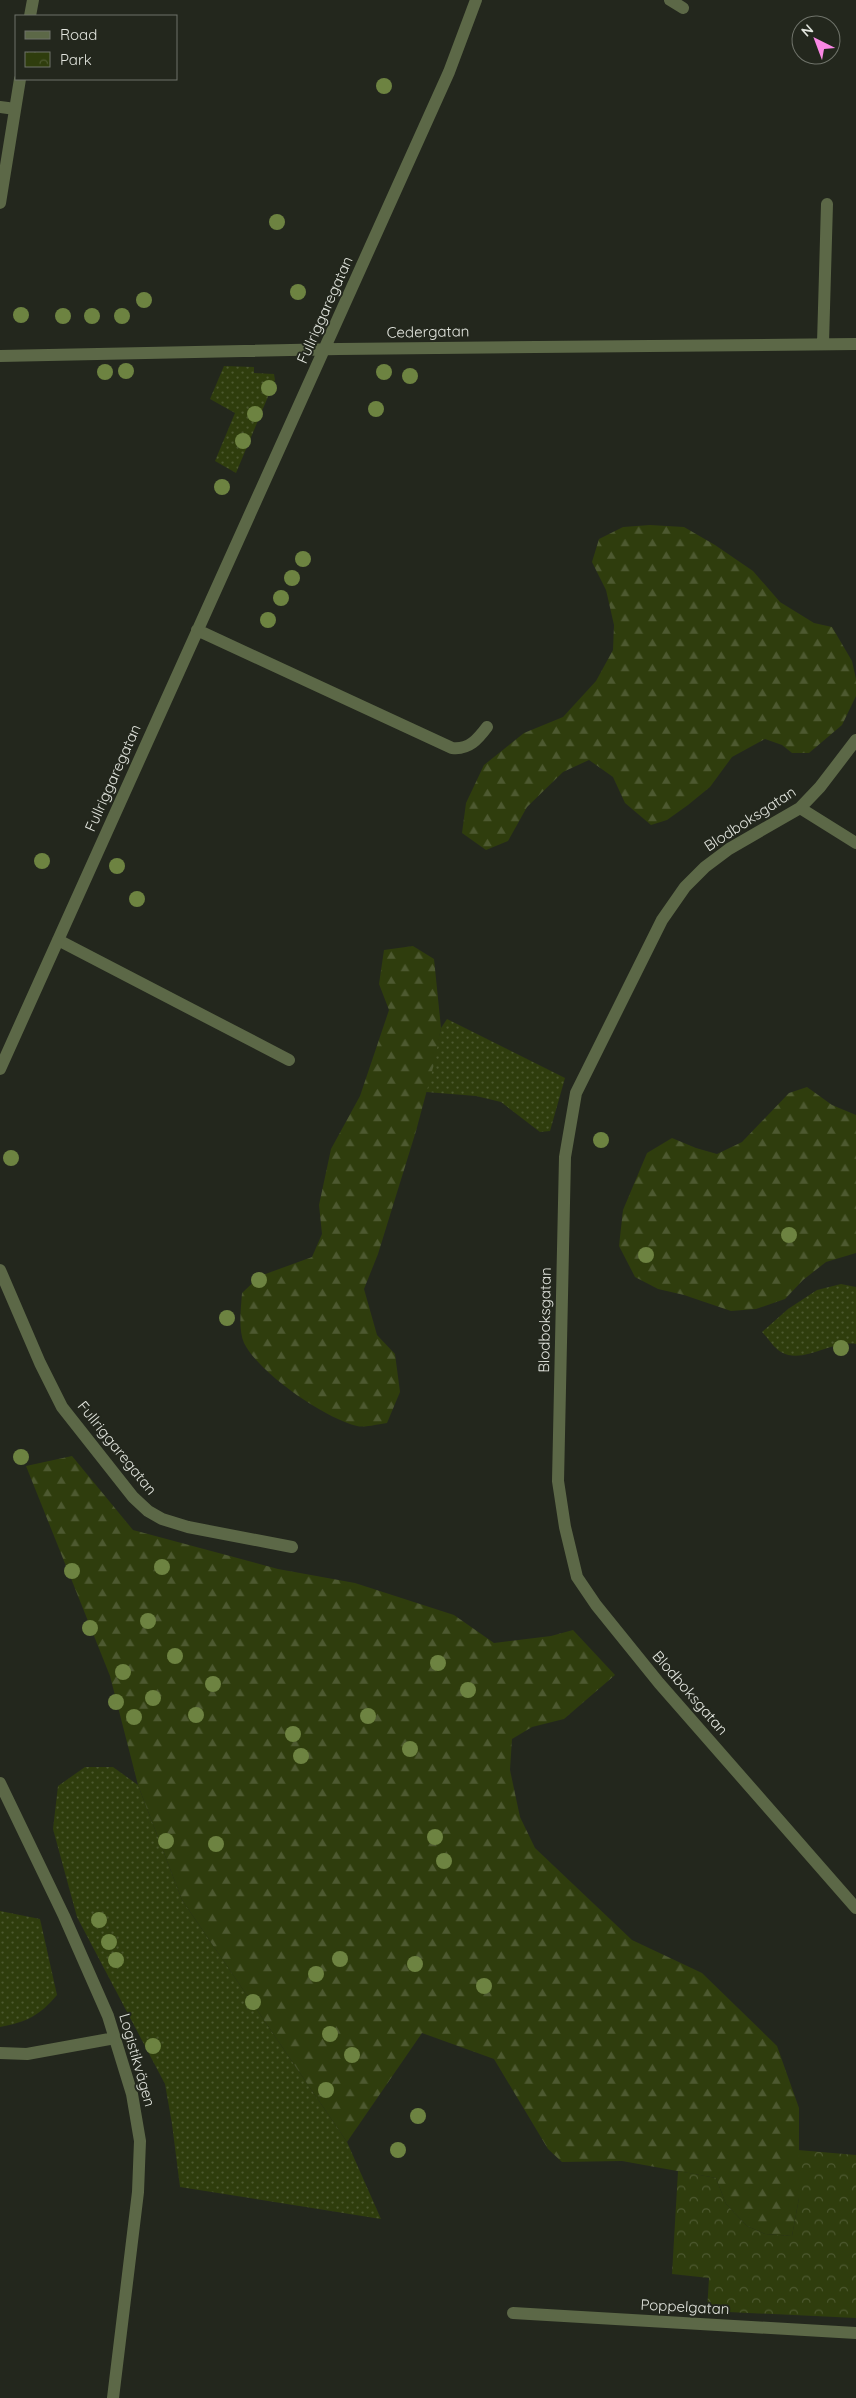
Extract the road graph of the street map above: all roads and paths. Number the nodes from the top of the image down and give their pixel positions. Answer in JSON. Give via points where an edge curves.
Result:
{"nodes":[{"id":1,"x":33,"y":0,"type":"edge"},
{"id":2,"x":476,"y":0,"type":"edge"},
{"id":3,"x":670,"y":0,"type":"edge"},
{"id":4,"x":683,"y":8,"type":"dead end"},
{"id":5,"x":30,"y":15,"type":"edge"},
{"id":6,"x":20,"y":80,"type":"edge"},
{"id":7,"x":0,"y":106,"type":"edge"},
{"id":8,"x":15,"y":109,"type":"junction"},
{"id":9,"x":0,"y":203,"type":"edge"},
{"id":10,"x":827,"y":204,"type":"dead end"},
{"id":11,"x":823,"y":343,"type":"junction"},
{"id":12,"x":856,"y":344,"type":"edge"},
{"id":13,"x":325,"y":349,"type":"junction"},
{"id":14,"x":0,"y":356,"type":"edge"},
{"id":15,"x":198,"y":630,"type":"junction"},
{"id":16,"x":487,"y":727,"type":"dead end"},
{"id":17,"x":856,"y":740,"type":"edge"},
{"id":18,"x":800,"y":808,"type":"junction"},
{"id":19,"x":856,"y":843,"type":"edge"},
{"id":20,"x":58,"y":940,"type":"junction"},
{"id":21,"x":289,"y":1060,"type":"dead end"},
{"id":22,"x":0,"y":1069,"type":"edge"},
{"id":23,"x":0,"y":1270,"type":"edge"},
{"id":24,"x":292,"y":1547,"type":"dead end"},
{"id":25,"x":0,"y":1783,"type":"edge"},
{"id":26,"x":856,"y":1908,"type":"edge"},
{"id":27,"x":115,"y":2038,"type":"junction"},
{"id":28,"x":0,"y":2053,"type":"edge"},
{"id":29,"x":513,"y":2313,"type":"dead end"},
{"id":30,"x":856,"y":2333,"type":"edge"},
{"id":31,"x":113,"y":2398,"type":"edge"}],
"edges":[{"from":1,"to":5,"type":"street"},
{"from":2,"to":13,"type":"street","name":"Fullriggaregatan","via":[[449,72]]},
{"from":3,"to":4,"type":"street"},
{"from":6,"to":8,"type":"street"},
{"from":7,"to":8,"type":"street"},
{"from":8,"to":9,"type":"street"},
{"from":10,"to":11,"type":"street"},
{"from":11,"to":12,"type":"street","name":"Cedergatan"},
{"from":11,"to":13,"type":"street","name":"Cedergatan"},
{"from":13,"to":14,"type":"street","name":"Cedergatan"},
{"from":13,"to":15,"type":"street","name":"Fullriggaregatan"},
{"from":15,"to":16,"type":"street","via":[[452,748],[461,750],[471,744]]},
{"from":15,"to":20,"type":"street","name":"Fullriggaregatan"},
{"from":17,"to":18,"type":"street","name":"Blodboksgatan","via":[[820,788]]},
{"from":18,"to":19,"type":"street"},
{"from":18,"to":26,"type":"street","name":"Blodboksgatan","via":[[729,849],[685,887],[662,920],[576,1093],[565,1157],[558,1481],[577,1577],[596,1605],[659,1683]]},
{"from":20,"to":21,"type":"street"},
{"from":20,"to":22,"type":"street","name":"Fullriggaregatan"},
{"from":23,"to":24,"type":"street","name":"Fullriggaregatan","via":[[62,1407],[133,1497],[162,1519],[188,1528]]},
{"from":25,"to":27,"type":"street","name":"Logistikvägen","via":[[64,1916]]},
{"from":27,"to":28,"type":"street","via":[[27,2054]]},
{"from":27,"to":31,"type":"street","name":"Logistikvägen","via":[[132,2094],[140,2141],[138,2192]]},
{"from":29,"to":30,"type":"street","name":"Poppelgatan"}]}
